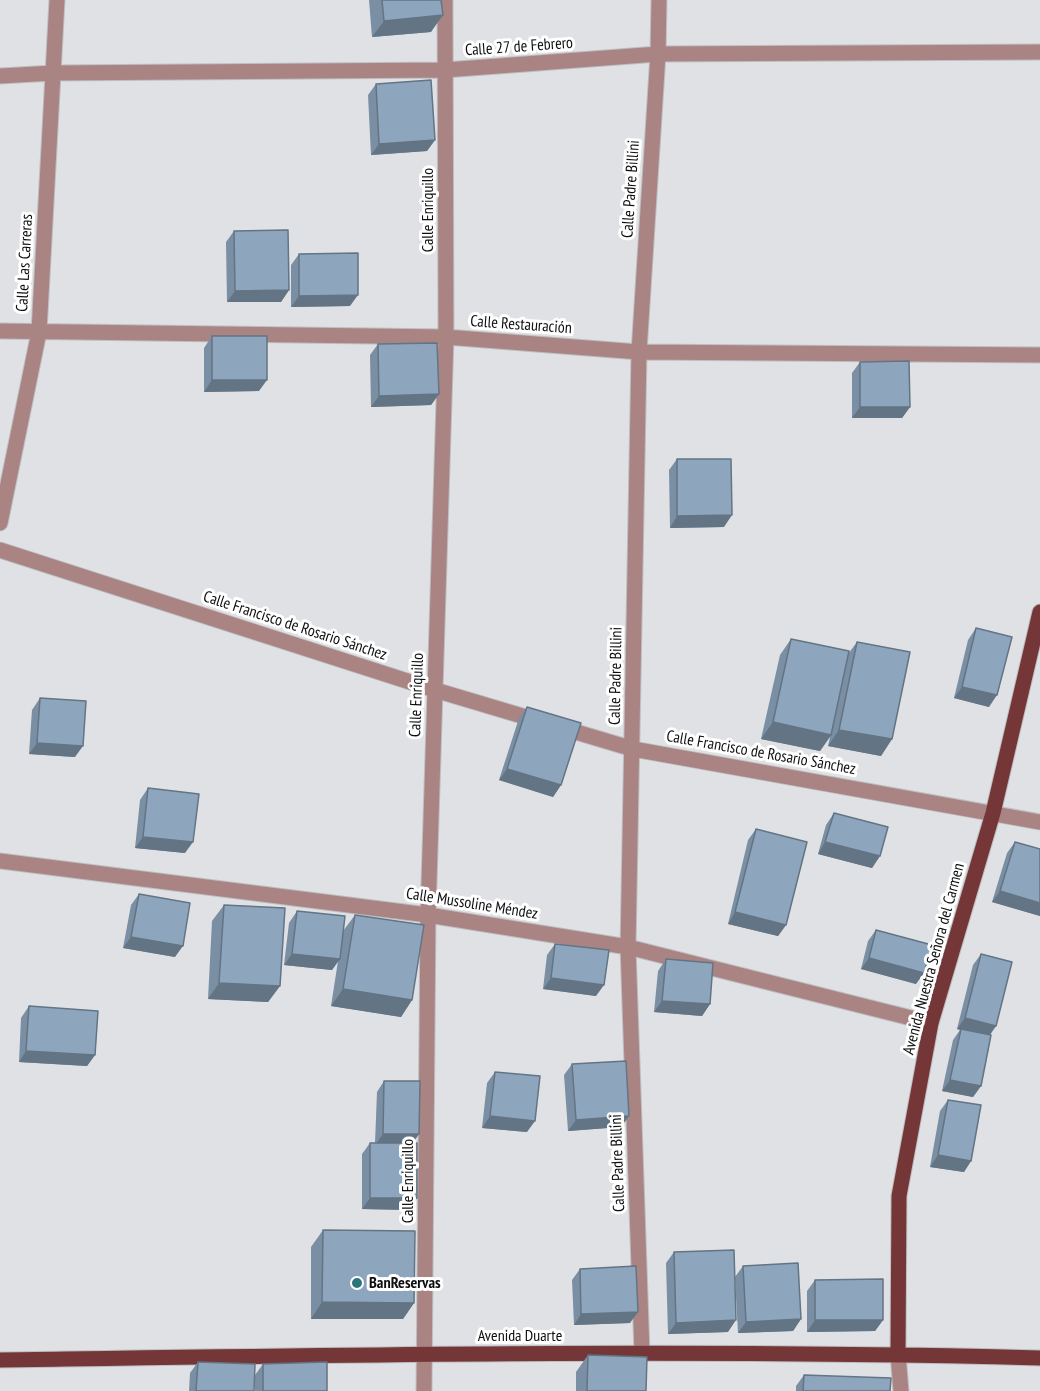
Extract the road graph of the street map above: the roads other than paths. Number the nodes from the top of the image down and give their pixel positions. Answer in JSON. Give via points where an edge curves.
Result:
{"nodes":[{"id":1,"x":57,"y":0,"type":"edge"},
{"id":2,"x":445,"y":0,"type":"edge"},
{"id":3,"x":659,"y":0,"type":"edge"},
{"id":4,"x":1040,"y":52,"type":"edge"},
{"id":5,"x":658,"y":54,"type":"junction"},
{"id":6,"x":445,"y":70,"type":"junction"},
{"id":7,"x":53,"y":73,"type":"junction"},
{"id":8,"x":0,"y":76,"type":"edge"},
{"id":9,"x":0,"y":331,"type":"edge"},
{"id":10,"x":39,"y":332,"type":"junction"},
{"id":11,"x":446,"y":337,"type":"junction"},
{"id":12,"x":639,"y":352,"type":"junction"},
{"id":13,"x":1040,"y":355,"type":"edge"},
{"id":14,"x":0,"y":523,"type":"edge"},
{"id":15,"x":0,"y":550,"type":"edge"},
{"id":16,"x":1040,"y":612,"type":"edge"},
{"id":17,"x":435,"y":690,"type":"junction"},
{"id":18,"x":633,"y":749,"type":"junction"},
{"id":19,"x":993,"y":813,"type":"junction"},
{"id":20,"x":1040,"y":822,"type":"edge"},
{"id":21,"x":0,"y":861,"type":"edge"},
{"id":22,"x":428,"y":915,"type":"junction"},
{"id":23,"x":628,"y":947,"type":"junction"},
{"id":24,"x":931,"y":1023,"type":"junction"},
{"id":25,"x":642,"y":1353,"type":"junction"},
{"id":26,"x":425,"y":1354,"type":"junction"},
{"id":27,"x":898,"y":1354,"type":"junction"},
{"id":28,"x":1040,"y":1358,"type":"edge"},
{"id":29,"x":0,"y":1360,"type":"edge"},
{"id":30,"x":424,"y":1391,"type":"edge"},
{"id":31,"x":902,"y":1391,"type":"edge"}],
"edges":[{"from":1,"to":7,"type":"street","name":"Calle Las Carreras"},
{"from":2,"to":6,"type":"street","name":"Calle Enriquillo"},
{"from":3,"to":5,"type":"street","name":"Calle Padre Billini"},
{"from":4,"to":5,"type":"street","name":"Calle 27 de Febrero"},
{"from":5,"to":6,"type":"street","name":"Calle 27 de Febrero"},
{"from":5,"to":12,"type":"street","name":"Calle Padre Billini"},
{"from":6,"to":7,"type":"street","name":"Calle 27 de Febrero"},
{"from":6,"to":11,"type":"street","name":"Calle Enriquillo"},
{"from":7,"to":8,"type":"street","name":"Calle 27 de Febrero"},
{"from":7,"to":10,"type":"street","name":"Calle Las Carreras"},
{"from":9,"to":10,"type":"street","name":"Calle Restauración"},
{"from":10,"to":11,"type":"street","name":"Calle Restauración"},
{"from":10,"to":14,"type":"street","name":"Calle Las Carreras"},
{"from":11,"to":12,"type":"street","name":"Calle Restauración"},
{"from":11,"to":17,"type":"street","name":"Calle Enriquillo"},
{"from":12,"to":13,"type":"street","name":"Calle Restauración"},
{"from":12,"to":18,"type":"street","name":"Calle Padre Billini"},
{"from":15,"to":17,"type":"street","name":"Calle Francisco de Rosario Sánchez"},
{"from":16,"to":19,"type":"main road","name":"Avenida Nuestra Señora del Carmen"},
{"from":17,"to":18,"type":"street","name":"Calle Francisco de Rosario Sánchez"},
{"from":17,"to":22,"type":"street","name":"Calle Enriquillo"},
{"from":18,"to":19,"type":"street","name":"Calle Francisco de Rosario Sánchez"},
{"from":18,"to":23,"type":"street","name":"Calle Padre Billini"},
{"from":19,"to":20,"type":"street","name":"Calle Francisco de Rosario Sánchez"},
{"from":19,"to":24,"type":"main road","name":"Avenida Nuestra Señora del Carmen"},
{"from":21,"to":22,"type":"street","name":"Calle Mussoline Méndez"},
{"from":22,"to":23,"type":"street","name":"Calle Mussoline Méndez"},
{"from":22,"to":26,"type":"street","name":"Calle Enriquillo"},
{"from":23,"to":24,"type":"street","name":"Calle Mussoline Méndez"},
{"from":23,"to":25,"type":"street","name":"Calle Padre Billini"},
{"from":24,"to":27,"type":"main road","name":"Avenida Nuestra Señora del Carmen","via":[[899,1196]]},
{"from":25,"to":26,"type":"main road","name":"Avenida Duarte"},
{"from":25,"to":27,"type":"main road","name":"Avenida Duarte"},
{"from":26,"to":29,"type":"main road","name":"Avenida Duarte"},
{"from":26,"to":30,"type":"street","name":"Calle Enriquillo"},
{"from":27,"to":28,"type":"main road","name":"Avenida Duarte"},
{"from":27,"to":31,"type":"street","name":"Avenida Nuestra Señora del Carmen"}]}
